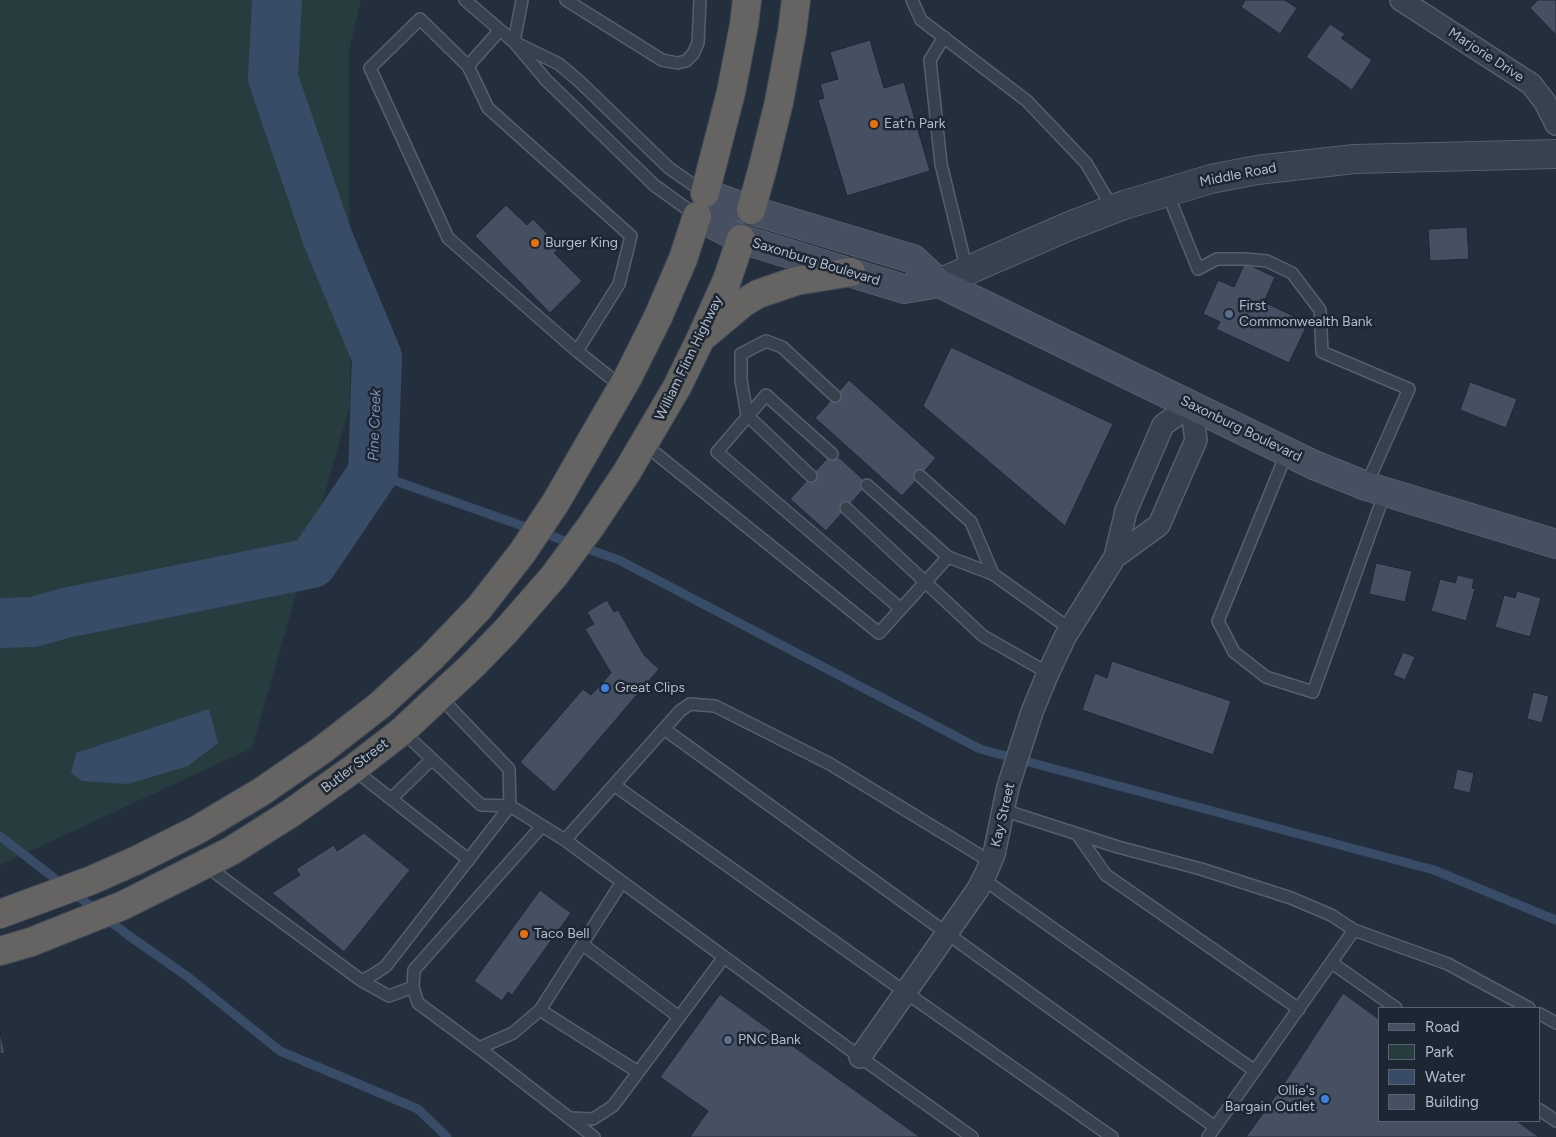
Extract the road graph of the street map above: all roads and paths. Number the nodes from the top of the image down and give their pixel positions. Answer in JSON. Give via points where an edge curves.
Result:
{"nodes":[{"id":1,"x":465,"y":0,"type":"edge"},
{"id":2,"x":522,"y":0,"type":"edge"},
{"id":3,"x":566,"y":0,"type":"edge"},
{"id":4,"x":700,"y":0,"type":"edge"},
{"id":5,"x":747,"y":0,"type":"edge"},
{"id":6,"x":796,"y":0,"type":"edge"},
{"id":7,"x":912,"y":0,"type":"edge"},
{"id":8,"x":1401,"y":0,"type":"edge"},
{"id":9,"x":500,"y":30,"type":"junction"},
{"id":10,"x":944,"y":37,"type":"junction"},
{"id":11,"x":514,"y":42,"type":"junction"},
{"id":12,"x":468,"y":66,"type":"junction"},
{"id":13,"x":1556,"y":124,"type":"edge"},
{"id":14,"x":1556,"y":154,"type":"edge"},
{"id":15,"x":1166,"y":191,"type":"junction"},
{"id":16,"x":701,"y":205,"type":"junction"},
{"id":17,"x":1113,"y":209,"type":"junction"},
{"id":18,"x":751,"y":210,"type":"junction"},
{"id":19,"x":741,"y":239,"type":"junction"},
{"id":20,"x":967,"y":271,"type":"junction"},
{"id":21,"x":851,"y":272,"type":"junction"},
{"id":22,"x":939,"y":283,"type":"junction"},
{"id":23,"x":701,"y":338,"type":"junction"},
{"id":24,"x":577,"y":351,"type":"junction"},
{"id":25,"x":622,"y":387,"type":"junction"},
{"id":26,"x":835,"y":396,"type":"dead end"},
{"id":27,"x":1192,"y":405,"type":"junction"},
{"id":28,"x":747,"y":415,"type":"junction"},
{"id":29,"x":644,"y":444,"type":"junction"},
{"id":30,"x":1287,"y":452,"type":"junction"},
{"id":31,"x":832,"y":454,"type":"dead end"},
{"id":32,"x":627,"y":472,"type":"joint"},
{"id":33,"x":811,"y":476,"type":"dead end"},
{"id":34,"x":920,"y":476,"type":"dead end"},
{"id":35,"x":867,"y":485,"type":"dead end"},
{"id":36,"x":1376,"y":489,"type":"junction"},
{"id":37,"x":846,"y":508,"type":"dead end"},
{"id":38,"x":1556,"y":544,"type":"edge"},
{"id":39,"x":948,"y":557,"type":"junction"},
{"id":40,"x":1116,"y":557,"type":"junction"},
{"id":41,"x":994,"y":574,"type":"junction"},
{"id":42,"x":927,"y":581,"type":"junction"},
{"id":43,"x":901,"y":609,"type":"junction"},
{"id":44,"x":1070,"y":629,"type":"junction"},
{"id":45,"x":1048,"y":673,"type":"junction"},
{"id":46,"x":440,"y":697,"type":"junction"},
{"id":47,"x":664,"y":729,"type":"junction"},
{"id":48,"x":402,"y":731,"type":"junction"},
{"id":49,"x":432,"y":759,"type":"junction"},
{"id":50,"x":353,"y":770,"type":"junction"},
{"id":51,"x":614,"y":785,"type":"junction"},
{"id":52,"x":391,"y":799,"type":"junction"},
{"id":53,"x":510,"y":806,"type":"junction"},
{"id":54,"x":1004,"y":810,"type":"junction"},
{"id":55,"x":542,"y":826,"type":"junction"},
{"id":56,"x":1076,"y":834,"type":"junction"},
{"id":57,"x":565,"y":840,"type":"junction"},
{"id":58,"x":469,"y":860,"type":"junction"},
{"id":59,"x":204,"y":865,"type":"junction"},
{"id":60,"x":987,"y":870,"type":"junction"},
{"id":61,"x":622,"y":882,"type":"junction"},
{"id":62,"x":0,"y":914,"type":"edge"},
{"id":63,"x":1354,"y":930,"type":"junction"},
{"id":64,"x":947,"y":932,"type":"junction"},
{"id":65,"x":582,"y":944,"type":"junction"},
{"id":66,"x":0,"y":951,"type":"edge"},
{"id":67,"x":724,"y":957,"type":"junction"},
{"id":68,"x":1332,"y":962,"type":"junction"},
{"id":69,"x":362,"y":981,"type":"junction"},
{"id":70,"x":413,"y":987,"type":"junction"},
{"id":71,"x":905,"y":992,"type":"junction"},
{"id":72,"x":1395,"y":1007,"type":"edge"},
{"id":73,"x":1527,"y":1007,"type":"edge"},
{"id":74,"x":1299,"y":1009,"type":"junction"},
{"id":75,"x":540,"y":1010,"type":"junction"},
{"id":76,"x":1541,"y":1015,"type":"edge"},
{"id":77,"x":679,"y":1017,"type":"junction"},
{"id":78,"x":1556,"y":1023,"type":"edge"},
{"id":79,"x":480,"y":1048,"type":"junction"},
{"id":80,"x":860,"y":1056,"type":"junction"},
{"id":81,"x":1255,"y":1070,"type":"junction"},
{"id":82,"x":638,"y":1072,"type":"junction"},
{"id":83,"x":1541,"y":1111,"type":"edge"},
{"id":84,"x":571,"y":1118,"type":"junction"},
{"id":85,"x":1556,"y":1121,"type":"edge"},
{"id":86,"x":1212,"y":1132,"type":"edge"},
{"id":87,"x":594,"y":1137,"type":"edge"},
{"id":88,"x":972,"y":1137,"type":"edge"},
{"id":89,"x":1112,"y":1137,"type":"edge"}],
"edges":[{"from":1,"to":9,"type":"lane"},
{"from":2,"to":11,"type":"lane"},
{"from":3,"to":4,"type":"lane","via":[[662,60],[677,63],[686,61],[698,43]]},
{"from":5,"to":16,"type":"highway","via":[[731,92]]},
{"from":6,"to":18,"type":"highway","via":[[779,102]]},
{"from":7,"to":10,"type":"lane","via":[[921,20]]},
{"from":8,"to":13,"type":"street","name":"Marjorie Drive","via":[[1531,84]]},
{"from":9,"to":11,"type":"lane"},
{"from":9,"to":12,"type":"lane"},
{"from":10,"to":17,"type":"lane","via":[[1027,101],[1086,163]]},
{"from":10,"to":20,"type":"lane","via":[[930,60],[941,164]]},
{"from":11,"to":16,"type":"lane","via":[[559,64],[580,82],[669,168]]},
{"from":11,"to":16,"type":"lane","via":[[546,80],[654,185]]},
{"from":12,"to":24,"type":"lane","via":[[488,108],[632,236],[619,284]]},
{"from":12,"to":24,"type":"lane","via":[[420,19],[370,68],[448,238]]},
{"from":14,"to":15,"type":"street","name":"Middle Road","via":[[1354,159],[1257,170]]},
{"from":15,"to":17,"type":"street","name":"Middle Road"},
{"from":15,"to":36,"type":"lane","via":[[1198,269],[1217,258],[1244,258],[1268,261],[1292,273],[1320,310],[1322,352],[1409,389]]},
{"from":16,"to":18,"type":"main road","name":"Saxonburg Boulevard"},
{"from":16,"to":19,"type":"main road","name":"Saxonburg Boulevard"},
{"from":16,"to":25,"type":"highway","via":[[683,259],[658,317]]},
{"from":17,"to":20,"type":"street","name":"Middle Road"},
{"from":18,"to":22,"type":"main road","name":"Saxonburg Boulevard","via":[[913,259]]},
{"from":19,"to":21,"type":"main road","name":"Saxonburg Boulevard"},
{"from":19,"to":23,"type":"highway","name":"William Flinn Highway"},
{"from":20,"to":22,"type":"street","name":"Middle Road"},
{"from":21,"to":22,"type":"main road","name":"Saxonburg Boulevard","via":[[904,288]]},
{"from":21,"to":23,"type":"highway","via":[[796,281],[758,294]]},
{"from":22,"to":27,"type":"main road","name":"Saxonburg Boulevard"},
{"from":23,"to":29,"type":"highway","name":"William Flinn Highway"},
{"from":24,"to":25,"type":"lane"},
{"from":25,"to":62,"type":"highway","via":[[556,502],[522,553],[479,608],[380,705],[261,792],[197,830],[92,880]]},
{"from":26,"to":28,"type":"lane","via":[[782,347],[766,341],[741,354],[741,380]]},
{"from":27,"to":30,"type":"main road","name":"Saxonburg Boulevard"},
{"from":27,"to":40,"type":"street","name":"Kay Street","via":[[1163,426],[1126,511]]},
{"from":27,"to":40,"type":"street","name":"Kay Street","via":[[1196,440],[1159,525]]},
{"from":28,"to":31,"type":"lane","via":[[766,394]]},
{"from":28,"to":33,"type":"lane"},
{"from":28,"to":43,"type":"lane","via":[[717,452]]},
{"from":29,"to":32,"type":"highway","name":"William Flinn Highway"},
{"from":29,"to":43,"type":"lane","via":[[879,632]]},
{"from":30,"to":36,"type":"main road","name":"Saxonburg Boulevard"},
{"from":30,"to":36,"type":"lane","via":[[1218,621],[1234,652],[1266,677],[1313,692]]},
{"from":32,"to":46,"type":"highway","name":"Butler Street","via":[[554,576],[506,631]]},
{"from":34,"to":41,"type":"lane","via":[[971,522]]},
{"from":35,"to":39,"type":"lane"},
{"from":36,"to":38,"type":"main road","name":"Saxonburg Boulevard"},
{"from":37,"to":42,"type":"lane"},
{"from":39,"to":41,"type":"lane"},
{"from":39,"to":42,"type":"lane"},
{"from":40,"to":44,"type":"street","name":"Kay Street"},
{"from":41,"to":44,"type":"lane"},
{"from":42,"to":43,"type":"lane"},
{"from":42,"to":45,"type":"lane","via":[[983,636]]},
{"from":44,"to":45,"type":"street","name":"Kay Street"},
{"from":45,"to":54,"type":"street","name":"Kay Street","via":[[1032,712]]},
{"from":46,"to":48,"type":"highway","name":"Butler Street"},
{"from":46,"to":53,"type":"lane","via":[[509,769]]},
{"from":47,"to":51,"type":"lane"},
{"from":47,"to":60,"type":"lane","via":[[690,704],[715,706],[830,764]]},
{"from":47,"to":64,"type":"lane"},
{"from":48,"to":49,"type":"lane"},
{"from":48,"to":50,"type":"highway","name":"Butler Street"},
{"from":49,"to":52,"type":"lane"},
{"from":49,"to":53,"type":"lane","via":[[480,805]]},
{"from":50,"to":52,"type":"lane"},
{"from":50,"to":59,"type":"highway","name":"Butler Street","via":[[291,813]]},
{"from":51,"to":57,"type":"lane"},
{"from":51,"to":71,"type":"lane"},
{"from":52,"to":58,"type":"lane"},
{"from":53,"to":55,"type":"lane"},
{"from":53,"to":58,"type":"lane"},
{"from":54,"to":56,"type":"lane"},
{"from":54,"to":60,"type":"street","name":"Kay Street"},
{"from":55,"to":57,"type":"lane"},
{"from":55,"to":70,"type":"lane","via":[[414,970]]},
{"from":56,"to":63,"type":"lane","via":[[1291,898],[1331,915]]},
{"from":56,"to":74,"type":"lane","via":[[1106,875]]},
{"from":57,"to":61,"type":"lane"},
{"from":58,"to":69,"type":"lane","via":[[386,966]]},
{"from":59,"to":66,"type":"highway","name":"Butler Street","via":[[124,906]]},
{"from":59,"to":69,"type":"lane"},
{"from":60,"to":64,"type":"street","name":"Kay Street"},
{"from":60,"to":81,"type":"lane"},
{"from":61,"to":65,"type":"lane"},
{"from":61,"to":67,"type":"lane"},
{"from":63,"to":68,"type":"lane"},
{"from":63,"to":73,"type":"lane","via":[[1448,964]]},
{"from":64,"to":71,"type":"street","name":"Kay Street"},
{"from":64,"to":86,"type":"lane"},
{"from":65,"to":75,"type":"lane"},
{"from":65,"to":77,"type":"lane"},
{"from":67,"to":77,"type":"lane"},
{"from":67,"to":80,"type":"lane"},
{"from":68,"to":72,"type":"lane"},
{"from":68,"to":74,"type":"lane"},
{"from":69,"to":70,"type":"lane","via":[[389,996]]},
{"from":70,"to":79,"type":"lane","via":[[418,1004]]},
{"from":71,"to":80,"type":"street","name":"Kay Street"},
{"from":71,"to":89,"type":"lane"},
{"from":74,"to":81,"type":"lane"},
{"from":75,"to":79,"type":"lane","via":[[513,1033]]},
{"from":75,"to":82,"type":"lane"},
{"from":76,"to":78,"type":"lane"},
{"from":77,"to":82,"type":"lane"},
{"from":79,"to":84,"type":"lane"},
{"from":80,"to":88,"type":"lane"},
{"from":81,"to":86,"type":"lane"},
{"from":82,"to":84,"type":"lane","via":[[613,1106],[593,1119]]},
{"from":83,"to":85,"type":"lane"},
{"from":84,"to":87,"type":"lane"}]}
